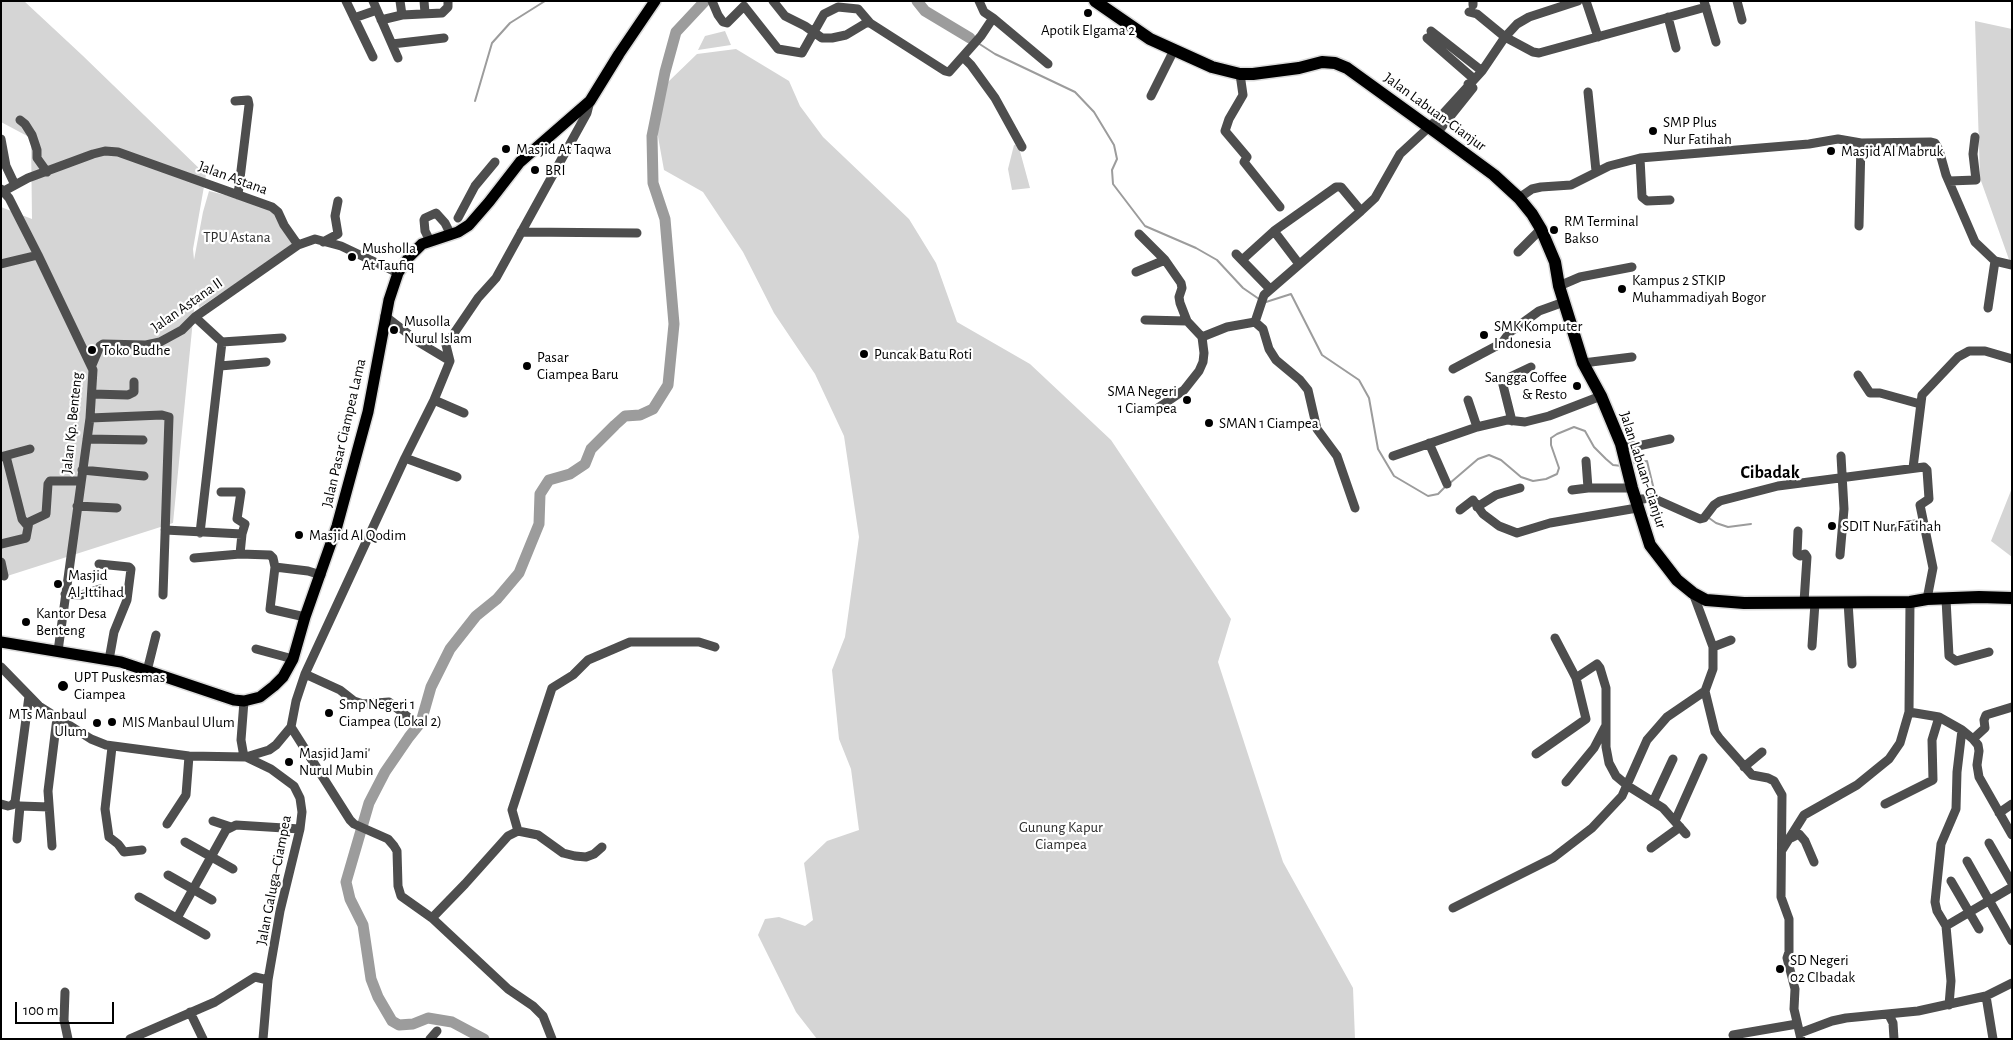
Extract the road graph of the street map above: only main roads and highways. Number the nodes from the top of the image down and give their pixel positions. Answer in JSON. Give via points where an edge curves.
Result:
{"nodes":[{"id":1,"x":1095,"y":1,"type":"edge"},
{"id":2,"x":650,"y":3,"type":"edge"},
{"id":3,"x":2012,"y":598,"type":"edge"},
{"id":4,"x":1,"y":642,"type":"edge"}],
"edges":[{"from":1,"to":3,"type":"highway","name":"Jalan Labuan-Cianjur","via":[[1150,39],[1212,67],[1240,74],[1322,62],[1347,68],[1494,175],[1519,198],[1541,229],[1555,262],[1559,286],[1583,363],[1621,444],[1650,545],[1677,580],[1694,593],[1706,600],[1723,602],[1910,602]]},
{"from":2,"to":4,"type":"main road","name":"Jalan Pasar Ciampea Lama","via":[[590,102],[520,162],[469,225],[422,244],[398,273],[385,316],[368,412],[337,526],[293,659],[284,677],[260,697],[244,701],[221,697],[109,660]]}]}
